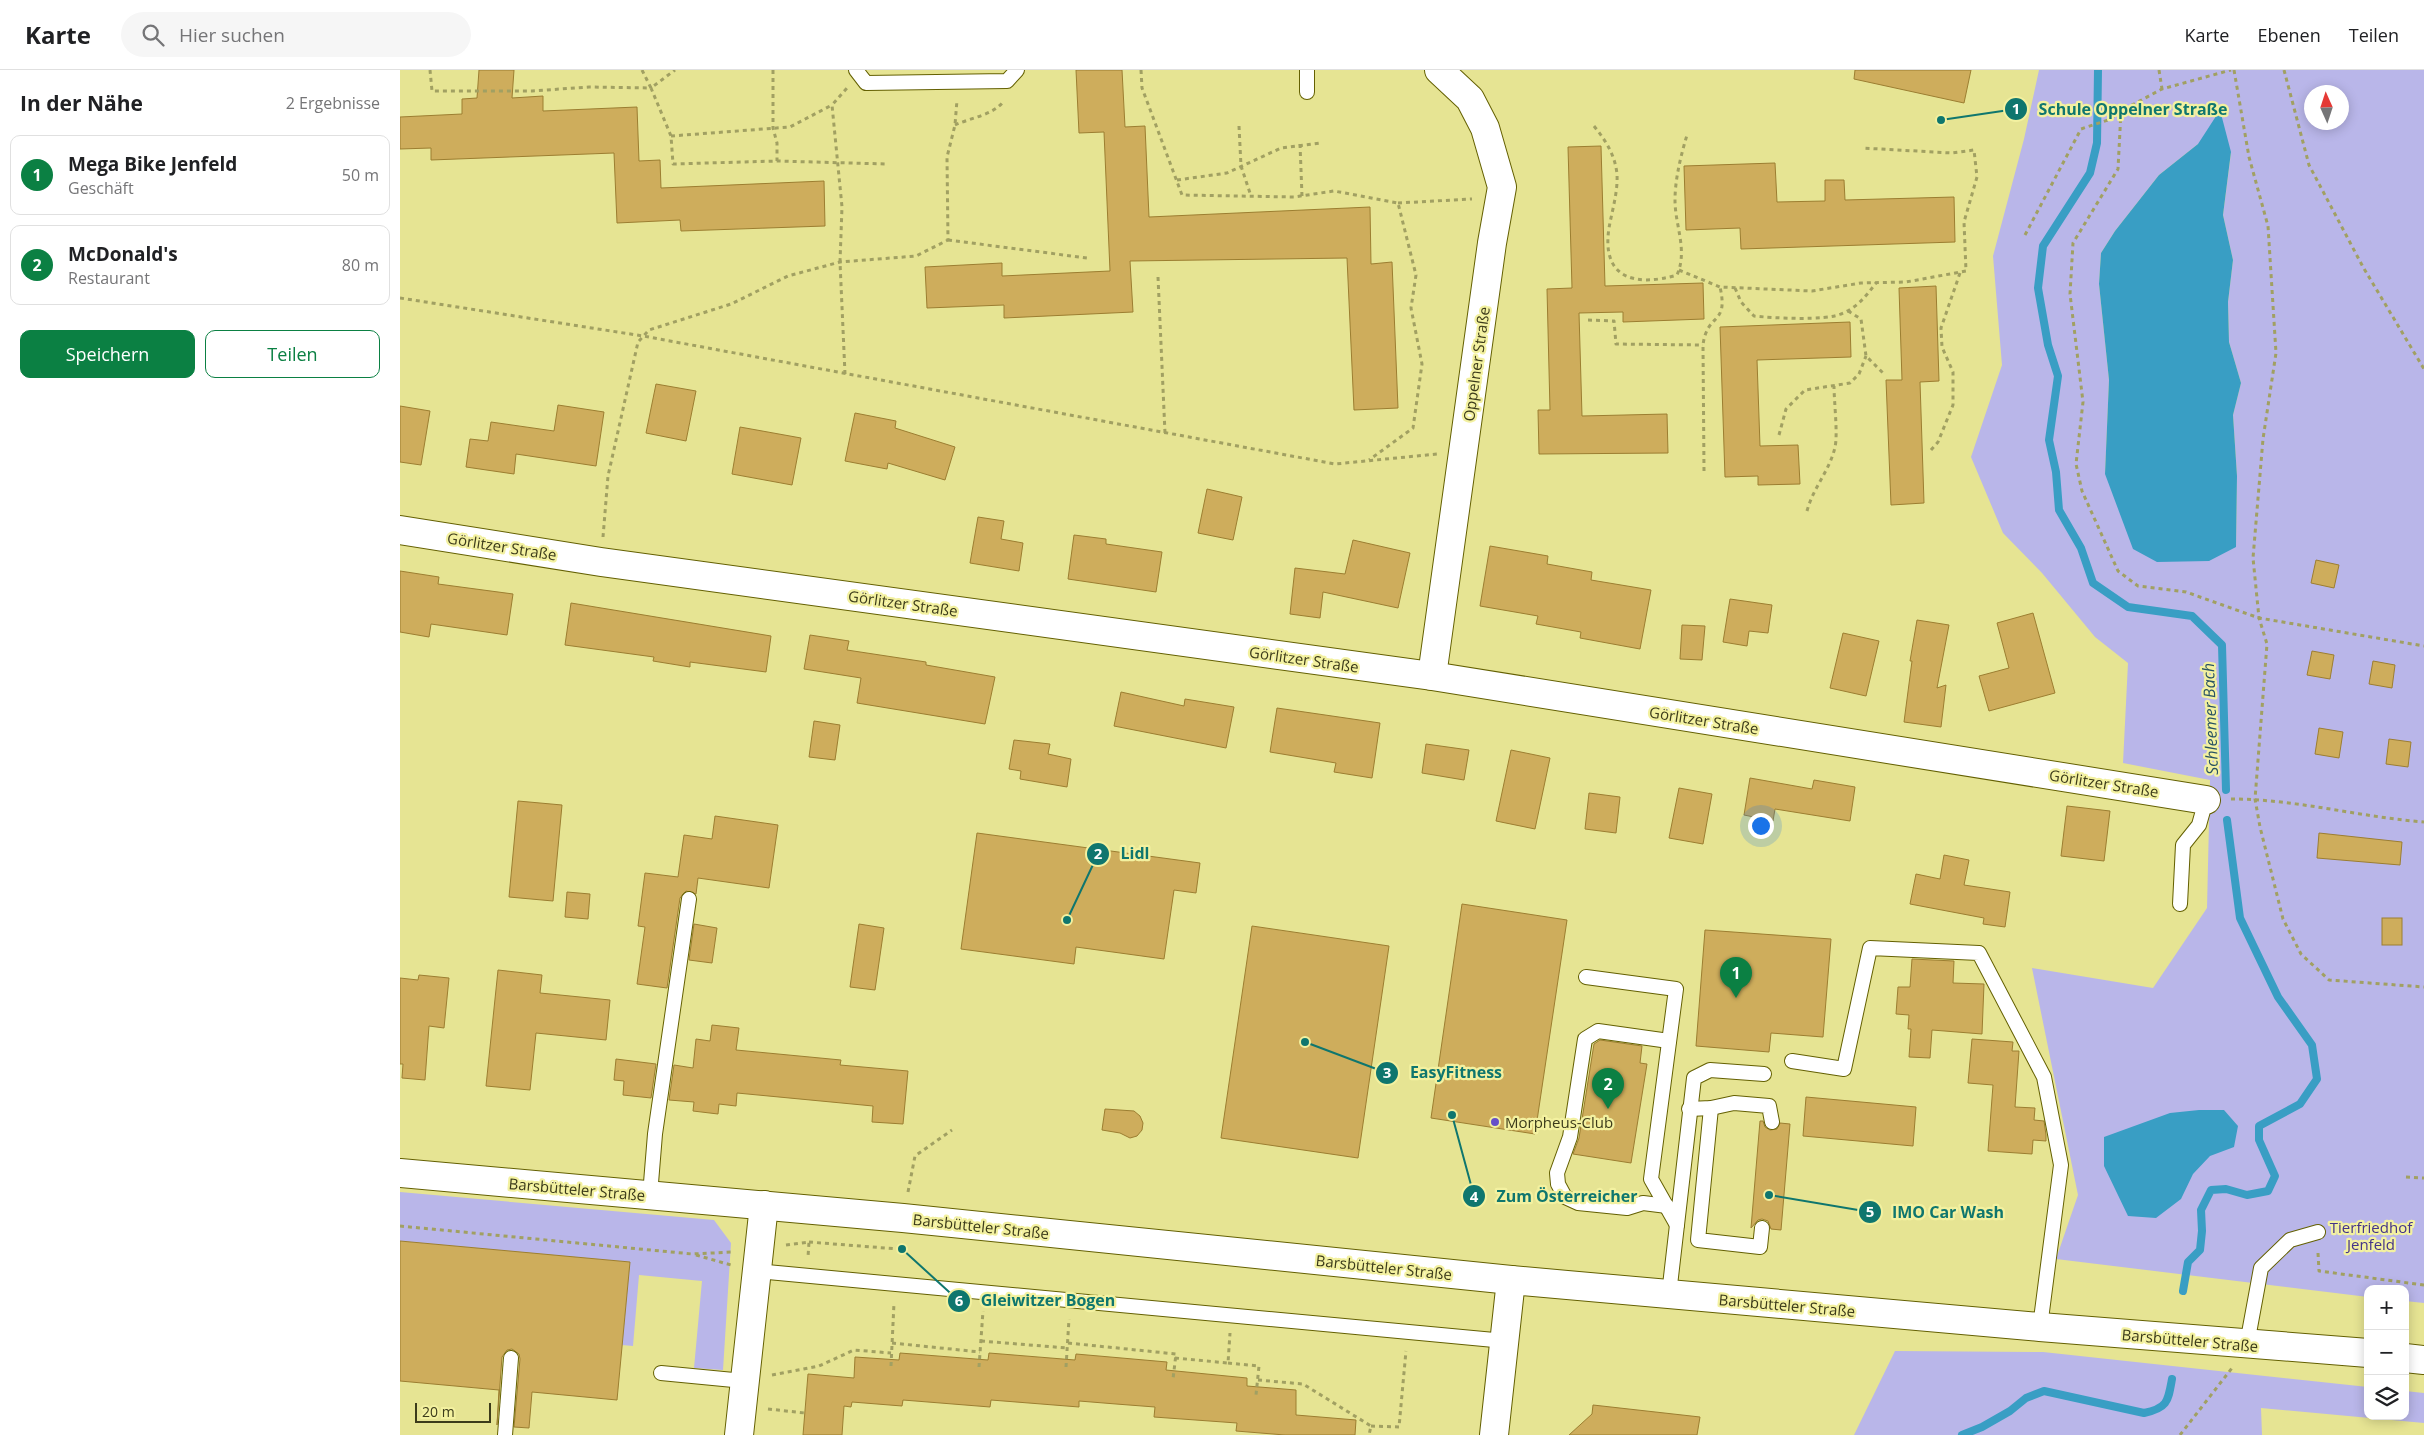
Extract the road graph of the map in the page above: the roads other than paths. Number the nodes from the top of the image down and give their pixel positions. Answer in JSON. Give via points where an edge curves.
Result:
{"nodes":[{"id":1,"x":1017,"y":70,"type":"edge"},
{"id":2,"x":1307,"y":70,"type":"edge"},
{"id":3,"x":1439,"y":70,"type":"edge"},
{"id":4,"x":858,"y":72,"type":"edge"},
{"id":5,"x":1307,"y":92,"type":"dead end"},
{"id":6,"x":400,"y":530,"type":"edge"},
{"id":7,"x":1432,"y":676,"type":"junction"},
{"id":8,"x":2206,"y":800,"type":"joint"},
{"id":9,"x":689,"y":899,"type":"dead end"},
{"id":10,"x":2180,"y":904,"type":"dead end"},
{"id":11,"x":1586,"y":976,"type":"dead end"},
{"id":12,"x":1669,"y":1041,"type":"junction"},
{"id":13,"x":1792,"y":1061,"type":"dead end"},
{"id":14,"x":1764,"y":1074,"type":"dead end"},
{"id":15,"x":1711,"y":1108,"type":"junction"},
{"id":16,"x":1690,"y":1109,"type":"junction"},
{"id":17,"x":1772,"y":1122,"type":"dead end"},
{"id":18,"x":400,"y":1173,"type":"edge"},
{"id":19,"x":650,"y":1195,"type":"junction"},
{"id":20,"x":764,"y":1205,"type":"junction"},
{"id":21,"x":1667,"y":1206,"type":"junction"},
{"id":22,"x":1677,"y":1225,"type":"junction"},
{"id":23,"x":1762,"y":1228,"type":"dead end"},
{"id":24,"x":2318,"y":1232,"type":"road end"},
{"id":25,"x":757,"y":1260,"type":"junction"},
{"id":26,"x":1510,"y":1280,"type":"junction"},
{"id":27,"x":1669,"y":1294,"type":"junction"},
{"id":28,"x":2040,"y":1327,"type":"junction"},
{"id":29,"x":1505,"y":1341,"type":"junction"},
{"id":30,"x":2248,"y":1344,"type":"junction"},
{"id":31,"x":2364,"y":1354,"type":"edge"},
{"id":32,"x":511,"y":1358,"type":"dead end"},
{"id":33,"x":2409,"y":1358,"type":"edge"},
{"id":34,"x":2424,"y":1360,"type":"edge"},
{"id":35,"x":661,"y":1373,"type":"dead end"},
{"id":36,"x":742,"y":1393,"type":"junction"},
{"id":37,"x":506,"y":1435,"type":"edge"},
{"id":38,"x":739,"y":1435,"type":"edge"},
{"id":39,"x":1494,"y":1435,"type":"edge"}],
"edges":[{"from":1,"to":4,"type":"lane","via":[[1007,81],[866,84]]},
{"from":2,"to":5,"type":"lane"},
{"from":3,"to":7,"type":"street","name":"Oppelner Straße","via":[[1470,99],[1485,128],[1502,187]]},
{"from":6,"to":7,"type":"street","name":"Görlitzer Straße","via":[[601,562]]},
{"from":7,"to":8,"type":"street","name":"Görlitzer Straße"},
{"from":8,"to":10,"type":"lane","via":[[2199,825],[2183,845]]},
{"from":9,"to":19,"type":"lane","via":[[655,1134]]},
{"from":11,"to":12,"type":"lane","via":[[1676,989]]},
{"from":12,"to":21,"type":"lane","via":[[1651,1179]]},
{"from":12,"to":21,"type":"lane","via":[[1598,1031],[1585,1039],[1570,1137],[1557,1173],[1558,1184],[1565,1197],[1578,1203],[1627,1208],[1643,1202]]},
{"from":13,"to":28,"type":"lane","via":[[1844,1068],[1870,948],[1979,953],[2044,1077],[2061,1165]]},
{"from":14,"to":16,"type":"lane","via":[[1710,1070],[1694,1078]]},
{"from":15,"to":16,"type":"lane"},
{"from":15,"to":17,"type":"lane","via":[[1734,1103],[1769,1106]]},
{"from":15,"to":23,"type":"lane","via":[[1698,1240],[1760,1247]]},
{"from":16,"to":22,"type":"lane"},
{"from":18,"to":19,"type":"street","name":"Barsbütteler Straße"},
{"from":19,"to":20,"type":"street","name":"Barsbütteler Straße"},
{"from":20,"to":25,"type":"street"},
{"from":20,"to":26,"type":"street","name":"Barsbütteler Straße"},
{"from":21,"to":22,"type":"lane"},
{"from":22,"to":27,"type":"lane"},
{"from":24,"to":30,"type":"lane","via":[[2290,1240],[2261,1268]]},
{"from":25,"to":29,"type":"lane","via":[[806,1276]]},
{"from":25,"to":36,"type":"street"},
{"from":26,"to":27,"type":"street","name":"Barsbütteler Straße"},
{"from":26,"to":29,"type":"street"},
{"from":27,"to":28,"type":"street","name":"Barsbütteler Straße"},
{"from":28,"to":30,"type":"street","name":"Barsbütteler Straße"},
{"from":29,"to":39,"type":"street"},
{"from":30,"to":31,"type":"street","name":"Barsbütteler Straße"},
{"from":32,"to":37,"type":"lane"},
{"from":33,"to":34,"type":"street"},
{"from":35,"to":36,"type":"lane"},
{"from":36,"to":38,"type":"street"}]}
